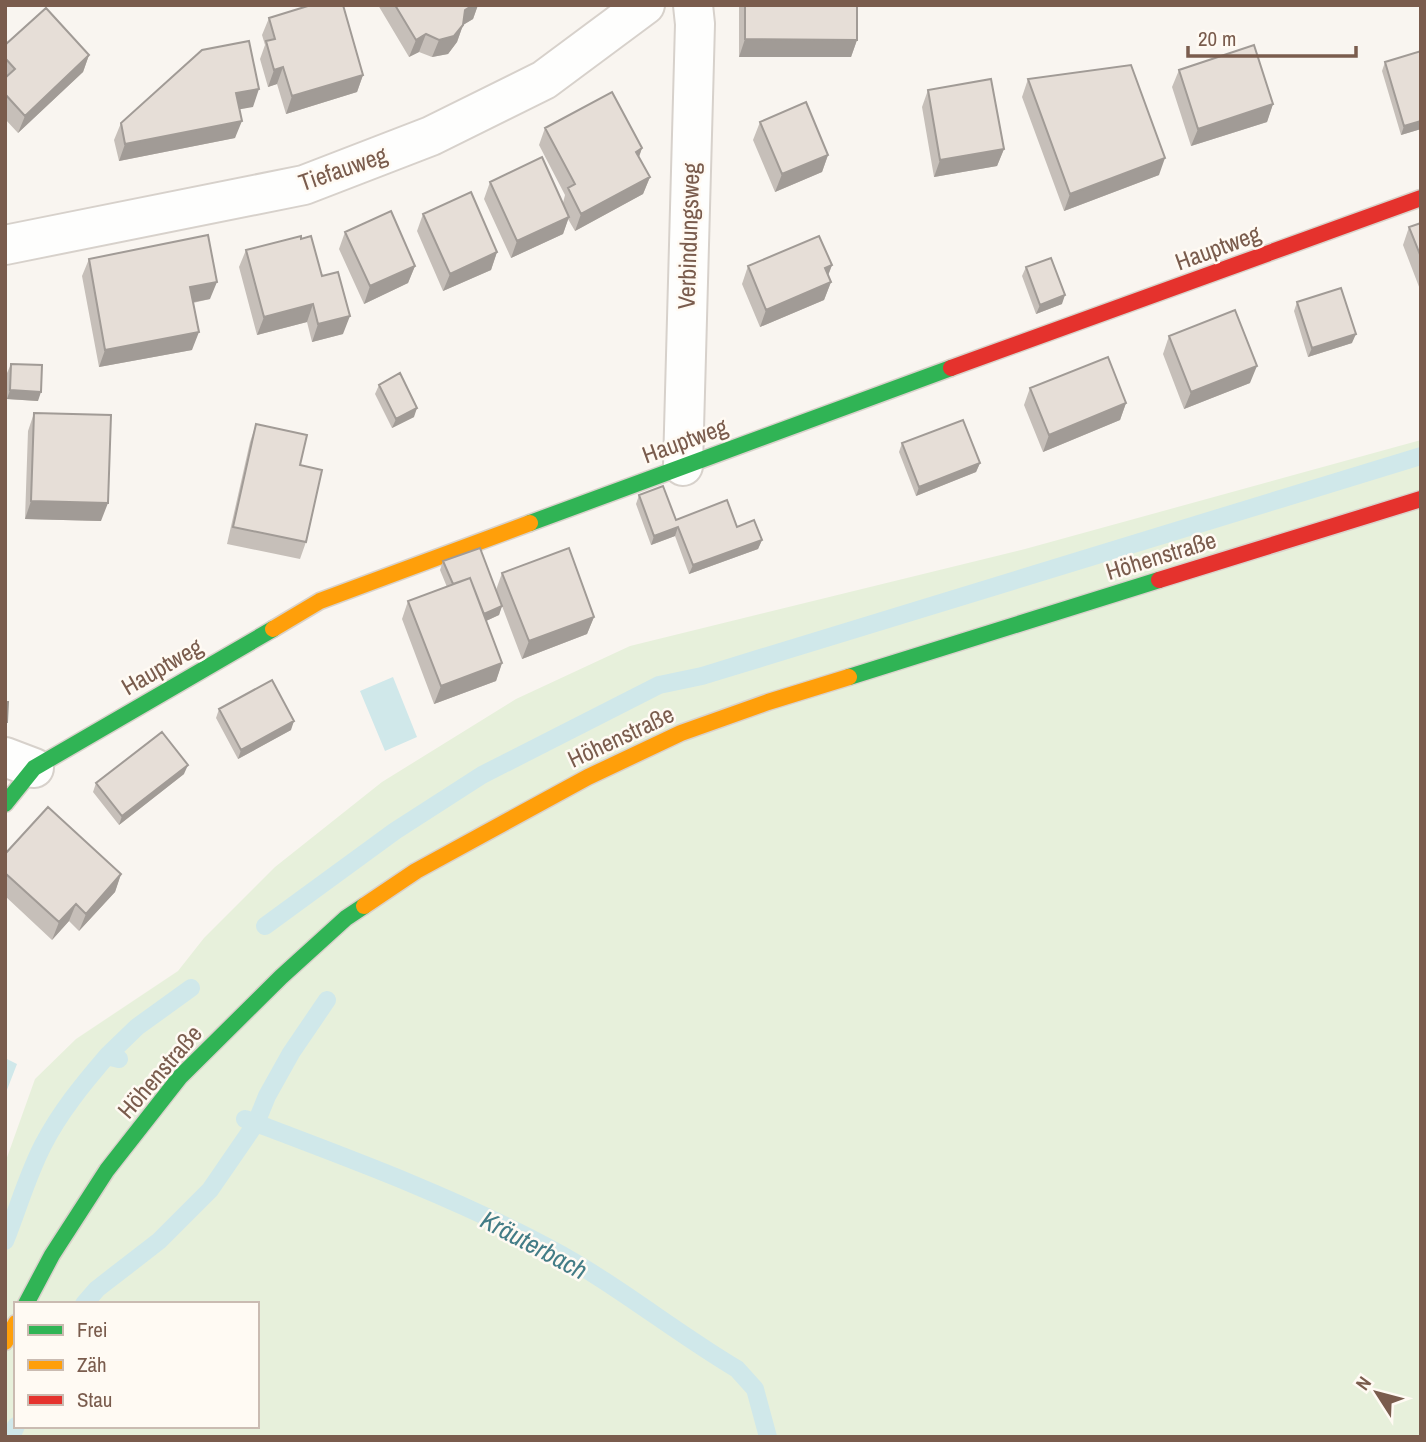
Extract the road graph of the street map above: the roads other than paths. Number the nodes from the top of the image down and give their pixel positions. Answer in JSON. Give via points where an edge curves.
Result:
{"nodes":[{"id":1,"x":645,"y":5,"type":"edge"},
{"id":2,"x":693,"y":5,"type":"edge"},
{"id":3,"x":1421,"y":198,"type":"edge"},
{"id":4,"x":5,"y":245,"type":"edge"},
{"id":5,"x":683,"y":467,"type":"junction"},
{"id":6,"x":1421,"y":499,"type":"edge"},
{"id":7,"x":20,"y":762,"type":"edge"},
{"id":8,"x":5,"y":804,"type":"edge"},
{"id":9,"x":27,"y":1302,"type":"edge"},
{"id":10,"x":14,"y":1326,"type":"edge"},
{"id":11,"x":5,"y":1342,"type":"edge"}],
"edges":[{"from":1,"to":4,"type":"street","name":"Tiefauweg","via":[[544,80],[431,136],[304,185]]},
{"from":2,"to":5,"type":"street","name":"Verbindungsweg"},
{"from":3,"to":5,"type":"street","name":"Hauptweg"},
{"from":5,"to":7,"type":"street","name":"Hauptweg","via":[[320,601]]},
{"from":6,"to":9,"type":"street","name":"Höhenstraße","via":[[681,733],[577,783],[416,871],[346,918],[180,1077],[107,1170]]},
{"from":7,"to":8,"type":"street","name":"Hauptweg"},
{"from":10,"to":11,"type":"street"}]}
